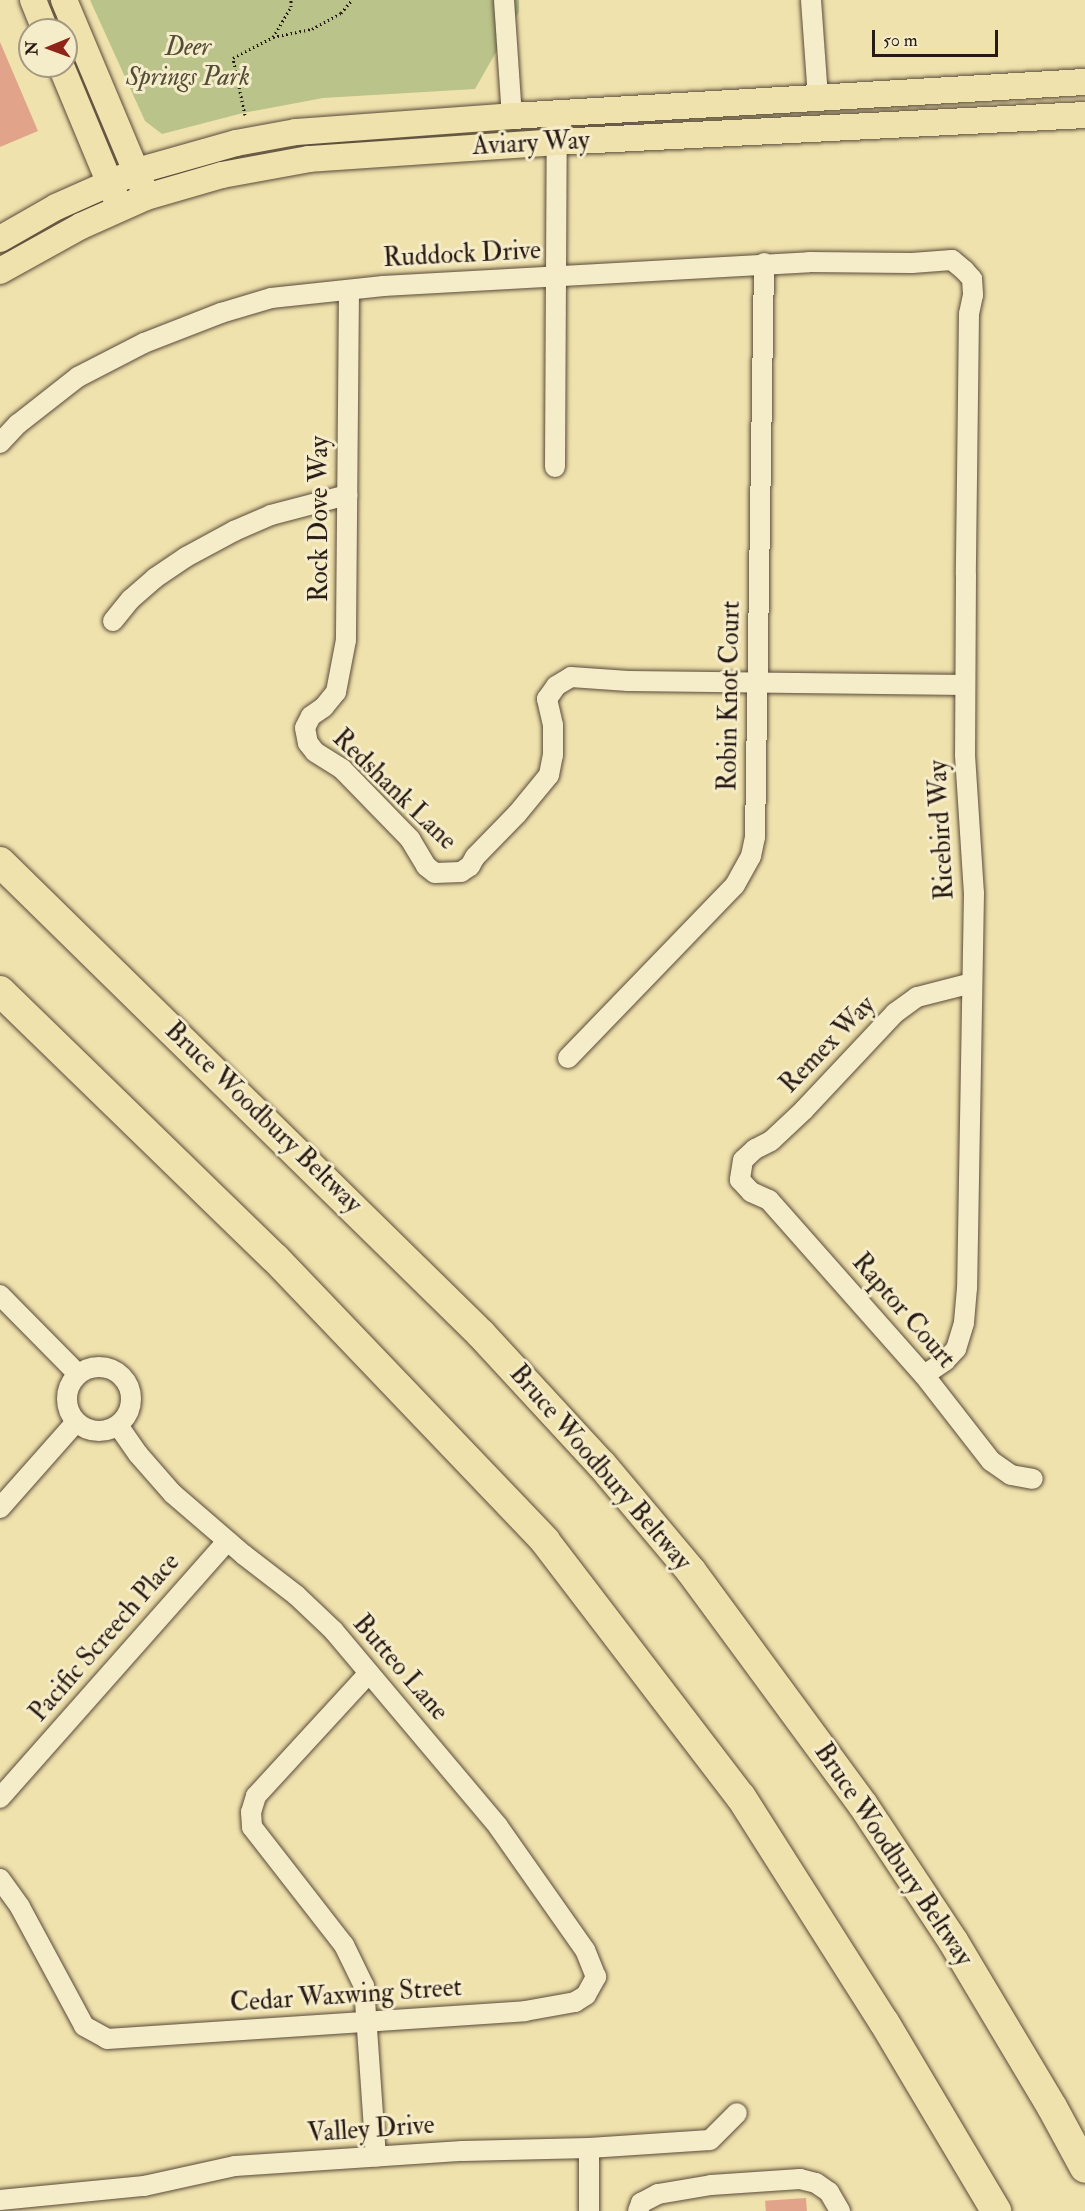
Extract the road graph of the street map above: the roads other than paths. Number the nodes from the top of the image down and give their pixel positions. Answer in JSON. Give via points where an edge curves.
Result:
{"nodes":[{"id":1,"x":33,"y":0,"type":"edge"},
{"id":2,"x":64,"y":0,"type":"edge"},
{"id":3,"x":504,"y":0,"type":"edge"},
{"id":4,"x":812,"y":0,"type":"edge"},
{"id":5,"x":40,"y":18,"type":"edge"},
{"id":6,"x":66,"y":78,"type":"edge"},
{"id":7,"x":1085,"y":82,"type":"edge"},
{"id":8,"x":818,"y":98,"type":"junction"},
{"id":9,"x":557,"y":114,"type":"junction"},
{"id":10,"x":1085,"y":115,"type":"edge"},
{"id":11,"x":512,"y":116,"type":"junction"},
{"id":12,"x":701,"y":136,"type":"junction"},
{"id":13,"x":556,"y":142,"type":"junction"},
{"id":14,"x":137,"y":171,"type":"junction"},
{"id":15,"x":109,"y":181,"type":"junction"},
{"id":16,"x":146,"y":197,"type":"junction"},
{"id":17,"x":120,"y":208,"type":"junction"},
{"id":18,"x":0,"y":239,"type":"edge"},
{"id":19,"x":764,"y":264,"type":"junction"},
{"id":20,"x":964,"y":270,"type":"joint"},
{"id":21,"x":0,"y":271,"type":"edge"},
{"id":22,"x":556,"y":277,"type":"junction"},
{"id":23,"x":349,"y":290,"type":"junction"},
{"id":24,"x":0,"y":443,"type":"edge"},
{"id":25,"x":555,"y":467,"type":"dead end"},
{"id":26,"x":347,"y":495,"type":"junction"},
{"id":27,"x":113,"y":621,"type":"dead end"},
{"id":28,"x":757,"y":682,"type":"junction"},
{"id":29,"x":965,"y":685,"type":"junction"},
{"id":30,"x":307,"y":735,"type":"joint"},
{"id":31,"x":0,"y":862,"type":"edge"},
{"id":32,"x":972,"y":983,"type":"junction"},
{"id":33,"x":0,"y":991,"type":"edge"},
{"id":34,"x":568,"y":1058,"type":"dead end"},
{"id":35,"x":741,"y":1170,"type":"joint"},
{"id":36,"x":0,"y":1295,"type":"edge"},
{"id":37,"x":78,"y":1374,"type":"junction"},
{"id":38,"x":924,"y":1375,"type":"junction"},
{"id":39,"x":76,"y":1422,"type":"junction"},
{"id":40,"x":118,"y":1425,"type":"junction"},
{"id":41,"x":1033,"y":1479,"type":"dead end"},
{"id":42,"x":0,"y":1508,"type":"edge"},
{"id":43,"x":227,"y":1541,"type":"junction"},
{"id":44,"x":369,"y":1673,"type":"junction"},
{"id":45,"x":0,"y":1798,"type":"edge"},
{"id":46,"x":0,"y":1879,"type":"edge"},
{"id":47,"x":592,"y":1983,"type":"joint"},
{"id":48,"x":368,"y":2020,"type":"junction"},
{"id":49,"x":736,"y":2113,"type":"dead end"},
{"id":50,"x":589,"y":2148,"type":"junction"},
{"id":51,"x":376,"y":2157,"type":"junction"},
{"id":52,"x":1085,"y":2168,"type":"edge"},
{"id":53,"x":0,"y":2200,"type":"edge"},
{"id":54,"x":66,"y":2202,"type":"edge"},
{"id":55,"x":589,"y":2211,"type":"edge"},
{"id":56,"x":638,"y":2211,"type":"edge"},
{"id":57,"x":840,"y":2211,"type":"edge"},
{"id":58,"x":996,"y":2211,"type":"edge"}],
"edges":[{"from":1,"to":5,"type":"main road"},
{"from":2,"to":14,"type":"main road"},
{"from":3,"to":11,"type":"street"},
{"from":4,"to":8,"type":"street"},
{"from":6,"to":15,"type":"main road"},
{"from":7,"to":8,"type":"main road","name":"Aviary Way"},
{"from":8,"to":9,"type":"main road","name":"Aviary Way"},
{"from":8,"to":12,"type":"main road","via":[[817,108],[801,117],[742,123]]},
{"from":9,"to":11,"type":"main road","name":"Aviary Way"},
{"from":9,"to":13,"type":"street"},
{"from":10,"to":12,"type":"main road","name":"Aviary Way"},
{"from":11,"to":14,"type":"main road","name":"Aviary Way","via":[[296,132],[236,143]]},
{"from":12,"to":13,"type":"main road","name":"Aviary Way"},
{"from":13,"to":16,"type":"main road","name":"Aviary Way","via":[[309,159],[222,175]]},
{"from":13,"to":22,"type":"street"},
{"from":14,"to":15,"type":"main road","name":"Aviary Way"},
{"from":14,"to":16,"type":"main road"},
{"from":15,"to":17,"type":"main road"},
{"from":15,"to":18,"type":"main road","name":"Aviary Way"},
{"from":16,"to":17,"type":"main road","name":"Aviary Way"},
{"from":17,"to":21,"type":"main road","name":"Aviary Way","via":[[43,245]]},
{"from":19,"to":20,"type":"street","name":"Ruddock Drive","via":[[952,260]]},
{"from":19,"to":22,"type":"street","name":"Ruddock Drive"},
{"from":19,"to":28,"type":"street","name":"Robin Knot Court"},
{"from":20,"to":29,"type":"street","name":"Ricebird Way","via":[[972,279],[973,295],[969,314]]},
{"from":22,"to":23,"type":"street","name":"Ruddock Drive"},
{"from":22,"to":25,"type":"street"},
{"from":23,"to":24,"type":"street","name":"Ruddock Drive","via":[[271,298],[144,343],[78,377]]},
{"from":23,"to":26,"type":"street","name":"Rock Dove Way"},
{"from":26,"to":27,"type":"street","via":[[271,515],[186,556],[131,599]]},
{"from":26,"to":30,"type":"street","name":"Rock Dove Way","via":[[343,663],[336,692],[310,716],[305,728]]},
{"from":28,"to":29,"type":"street"},
{"from":28,"to":30,"type":"street","name":"Redshank Lane","via":[[628,681],[582,676],[571,677],[556,686],[547,699],[553,725],[549,775],[470,866],[453,872],[435,873],[426,866],[410,839],[342,769],[315,752]]},
{"from":28,"to":34,"type":"street","name":"Robin Knot Court","via":[[755,837],[744,872]]},
{"from":29,"to":32,"type":"street","name":"Ricebird Way","via":[[965,755],[974,893]]},
{"from":31,"to":52,"type":"highway","name":"Bruce Woodbury Beltway","via":[[481,1334],[602,1465],[691,1570],[863,1805],[953,1941]]},
{"from":32,"to":35,"type":"street","name":"Remex Way","via":[[917,997],[895,1013],[804,1110],[771,1141],[743,1160]]},
{"from":32,"to":38,"type":"street","name":"Ricebird Way","via":[[964,1323],[956,1349]]},
{"from":33,"to":58,"type":"highway","via":[[274,1258],[545,1541],[741,1797],[884,2022]]},
{"from":35,"to":38,"type":"street","name":"Raptor Court","via":[[740,1180],[751,1192],[770,1200]]},
{"from":36,"to":37,"type":"street"},
{"from":37,"to":39,"type":"street","via":[[67,1394]]},
{"from":37,"to":40,"type":"street","via":[[102,1366],[123,1377],[131,1392],[131,1404]]},
{"from":38,"to":41,"type":"street","name":"Raptor Court","via":[[991,1461],[1011,1476]]},
{"from":39,"to":40,"type":"street","via":[[96,1431]]},
{"from":39,"to":42,"type":"street"},
{"from":40,"to":43,"type":"street","name":"Butteo Lane","via":[[155,1475]]},
{"from":43,"to":44,"type":"street","name":"Butteo Lane","via":[[313,1610]]},
{"from":43,"to":45,"type":"street","name":"Pacific Screech Place"},
{"from":44,"to":47,"type":"street","name":"Butteo Lane","via":[[463,1784],[533,1875],[585,1950],[596,1977]]},
{"from":44,"to":48,"type":"street","via":[[256,1796],[251,1812],[255,1832],[324,1917],[356,1967],[364,1986]]},
{"from":46,"to":48,"type":"street","name":"Cedar Waxwing Street","via":[[20,1907],[84,2026],[107,2039]]},
{"from":47,"to":48,"type":"street","name":"Cedar Waxwing Street","via":[[586,1995],[555,2007]]},
{"from":48,"to":51,"type":"street"},
{"from":49,"to":50,"type":"street","name":"Valley Drive","via":[[710,2140]]},
{"from":50,"to":51,"type":"street","name":"Valley Drive"},
{"from":50,"to":55,"type":"street"},
{"from":51,"to":54,"type":"street","name":"Valley Drive","via":[[235,2166]]},
{"from":53,"to":54,"type":"street","name":"Valley Drive"},
{"from":56,"to":57,"type":"street","via":[[640,2204],[658,2194],[711,2185],[800,2180],[816,2183],[829,2192]]}]}
